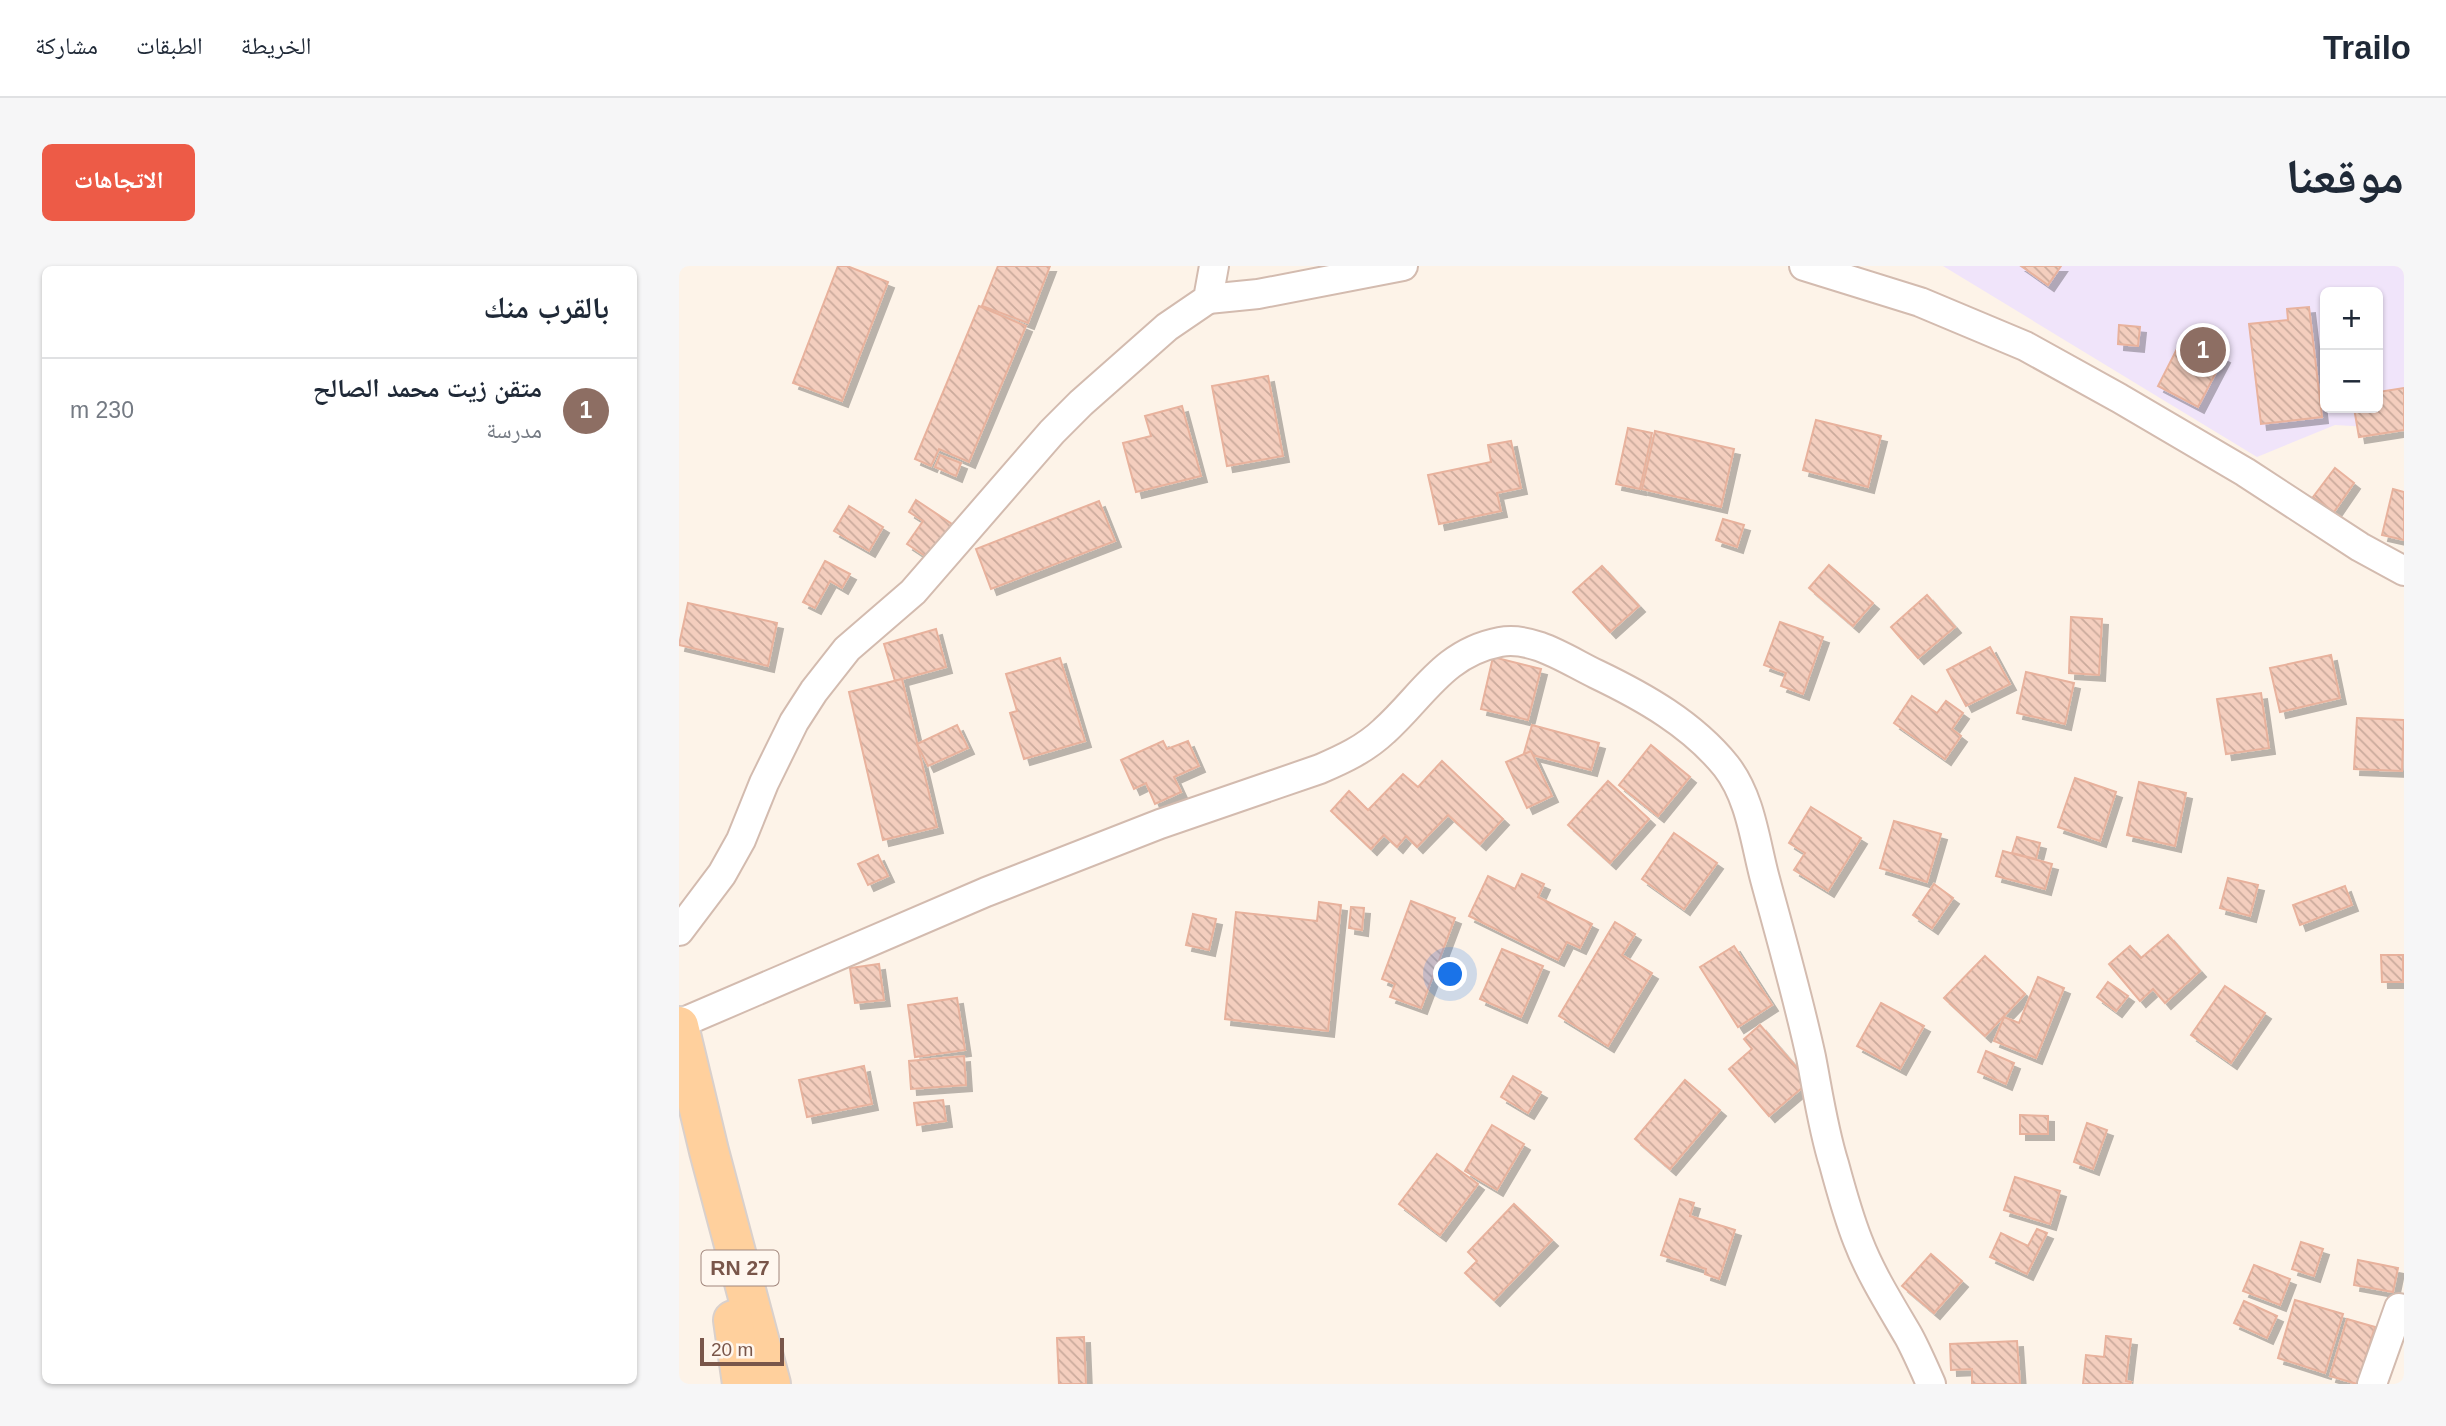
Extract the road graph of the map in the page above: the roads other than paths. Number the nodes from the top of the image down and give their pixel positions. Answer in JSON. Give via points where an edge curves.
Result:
{"nodes":[{"id":1,"x":1214,"y":266,"type":"edge"},
{"id":2,"x":1403,"y":266,"type":"edge"},
{"id":3,"x":1804,"y":266,"type":"edge"},
{"id":4,"x":1208,"y":299,"type":"junction"},
{"id":5,"x":2404,"y":571,"type":"edge"},
{"id":6,"x":679,"y":931,"type":"edge"},
{"id":7,"x":679,"y":1025,"type":"edge"},
{"id":8,"x":709,"y":1152,"type":"junction"},
{"id":9,"x":2399,"y":1308,"type":"dead end"},
{"id":10,"x":742,"y":1384,"type":"edge"},
{"id":11,"x":771,"y":1384,"type":"edge"},
{"id":12,"x":1931,"y":1384,"type":"edge"},
{"id":13,"x":2372,"y":1384,"type":"edge"}],
"edges":[{"from":1,"to":4,"type":"street"},
{"from":2,"to":4,"type":"street"},
{"from":3,"to":5,"type":"street","via":[[1920,302],[2025,346],[2245,472]]},
{"from":4,"to":6,"type":"street","via":[[1167,327],[1081,403],[912,592],[847,649],[794,722],[722,874]]},
{"from":7,"to":8,"type":"main road","number":"RN 27"},
{"from":7,"to":12,"type":"street","via":[[986,892],[1331,764],[1383,733],[1445,666],[1468,652],[1515,640],[1532,644],[1665,712],[1701,738],[1728,769],[1759,847],[1832,1160],[1854,1229]]},
{"from":8,"to":10,"type":"main road","number":"RN 27"},
{"from":8,"to":11,"type":"main road","number":"RN 27"},
{"from":9,"to":13,"type":"street"}]}
